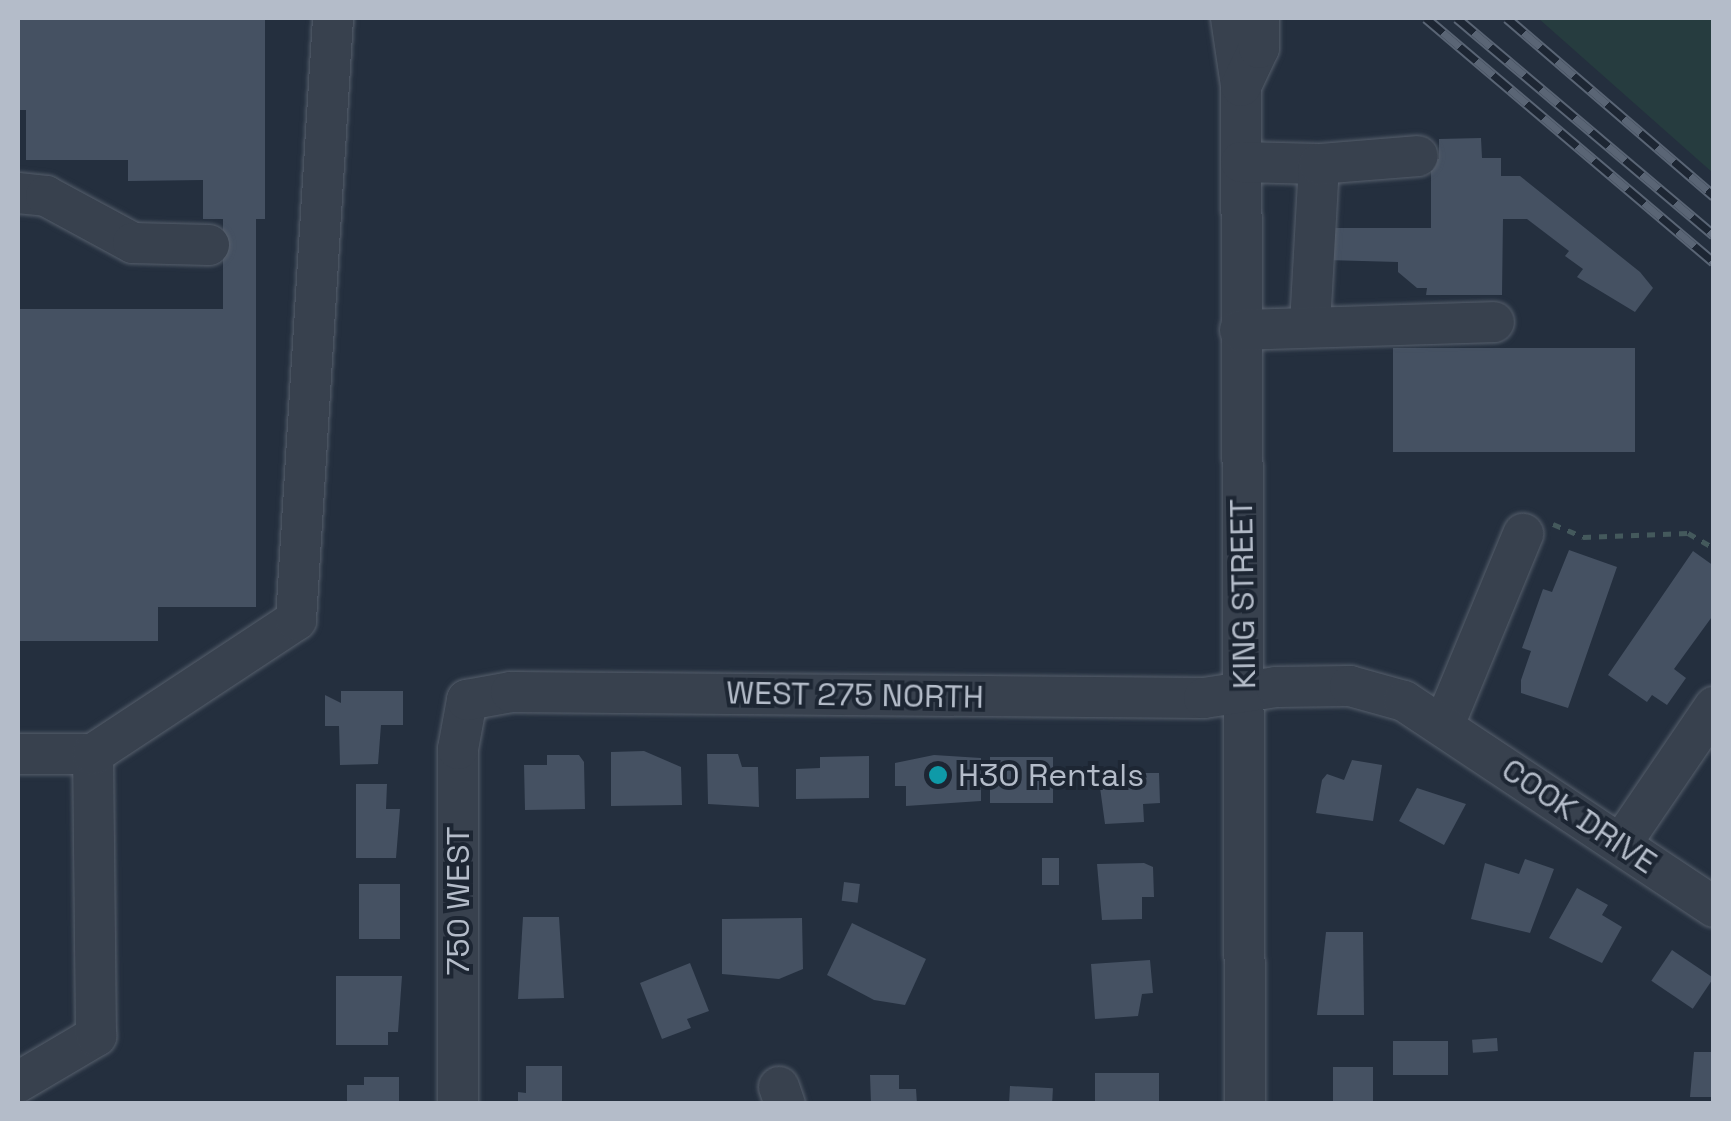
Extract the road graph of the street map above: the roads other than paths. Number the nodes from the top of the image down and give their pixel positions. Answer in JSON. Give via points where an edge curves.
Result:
{"nodes":[{"id":1,"x":333,"y":18,"type":"edge"},
{"id":2,"x":1231,"y":18,"type":"edge"},
{"id":3,"x":1259,"y":18,"type":"edge"},
{"id":4,"x":1241,"y":86,"type":"junction"},
{"id":5,"x":1418,"y":156,"type":"dead end"},
{"id":6,"x":1240,"y":162,"type":"junction"},
{"id":7,"x":1319,"y":164,"type":"junction"},
{"id":8,"x":18,"y":193,"type":"edge"},
{"id":9,"x":208,"y":245,"type":"dead end"},
{"id":10,"x":1494,"y":322,"type":"dead end"},
{"id":11,"x":1310,"y":324,"type":"junction"},
{"id":12,"x":1240,"y":330,"type":"junction"},
{"id":13,"x":1523,"y":534,"type":"road end"},
{"id":14,"x":1244,"y":691,"type":"junction"},
{"id":15,"x":466,"y":700,"type":"joint"},
{"id":16,"x":1714,"y":707,"type":"edge"},
{"id":17,"x":1444,"y":725,"type":"junction"},
{"id":18,"x":18,"y":754,"type":"edge"},
{"id":19,"x":93,"y":754,"type":"junction"},
{"id":20,"x":1621,"y":844,"type":"junction"},
{"id":21,"x":1714,"y":907,"type":"edge"},
{"id":22,"x":18,"y":1082,"type":"edge"},
{"id":23,"x":458,"y":1104,"type":"edge"},
{"id":24,"x":1245,"y":1104,"type":"edge"}],
"edges":[{"from":1,"to":19,"type":"street","via":[[296,620]]},
{"from":2,"to":4,"type":"street","name":"KING STREET"},
{"from":3,"to":4,"type":"street","name":"KING STREET","via":[[1260,48]]},
{"from":4,"to":6,"type":"street","name":"KING STREET"},
{"from":5,"to":7,"type":"street"},
{"from":6,"to":7,"type":"street"},
{"from":6,"to":12,"type":"street","name":"KING STREET"},
{"from":7,"to":11,"type":"street"},
{"from":8,"to":9,"type":"street","via":[[46,196],[133,244]]},
{"from":10,"to":11,"type":"street"},
{"from":11,"to":12,"type":"street"},
{"from":12,"to":14,"type":"street","name":"KING STREET"},
{"from":13,"to":17,"type":"street"},
{"from":14,"to":15,"type":"street","name":"WEST 275 NORTH","via":[[1204,698],[511,692]]},
{"from":14,"to":17,"type":"street","name":"WEST 275 NORTH","via":[[1350,686],[1404,700]]},
{"from":14,"to":24,"type":"street","name":"KING STREET"},
{"from":15,"to":23,"type":"street","name":"750 WEST","via":[[458,749]]},
{"from":16,"to":20,"type":"street"},
{"from":17,"to":20,"type":"street","name":"COOK DRIVE"},
{"from":18,"to":19,"type":"street"},
{"from":19,"to":22,"type":"street","via":[[96,1036]]},
{"from":20,"to":21,"type":"street","name":"COOK DRIVE"}]}
